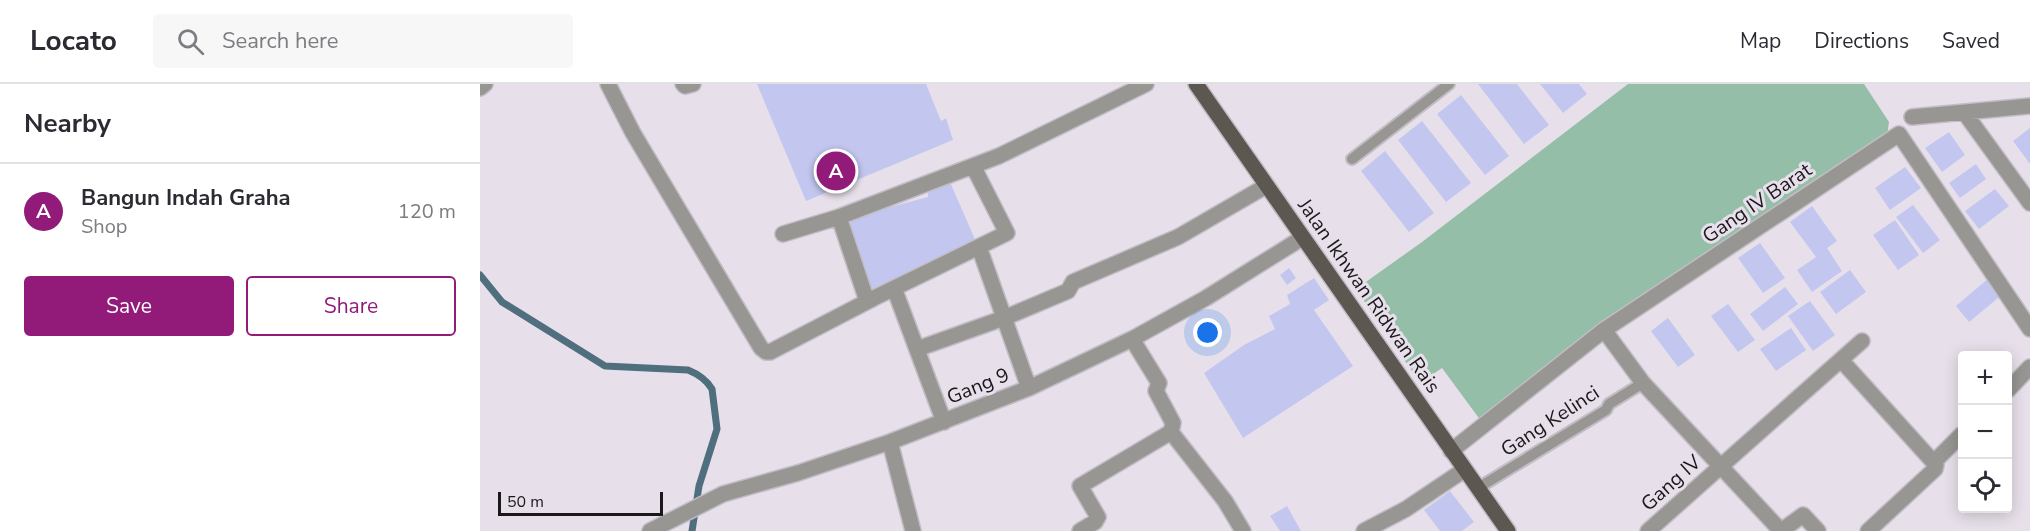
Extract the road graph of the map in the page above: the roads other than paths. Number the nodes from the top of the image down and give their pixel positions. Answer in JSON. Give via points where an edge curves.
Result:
{"nodes":[{"id":1,"x":485,"y":84,"type":"edge"},
{"id":2,"x":608,"y":84,"type":"edge"},
{"id":3,"x":683,"y":84,"type":"edge"},
{"id":4,"x":693,"y":84,"type":"edge"},
{"id":5,"x":1146,"y":84,"type":"edge"},
{"id":6,"x":1196,"y":84,"type":"edge"},
{"id":7,"x":1449,"y":84,"type":"edge"},
{"id":8,"x":480,"y":88,"type":"edge"},
{"id":9,"x":2030,"y":106,"type":"edge"},
{"id":10,"x":1964,"y":112,"type":"junction"},
{"id":11,"x":1912,"y":117,"type":"dead end"},
{"id":12,"x":1352,"y":159,"type":"dead end"},
{"id":13,"x":973,"y":166,"type":"junction"},
{"id":14,"x":1266,"y":186,"type":"junction"},
{"id":15,"x":2030,"y":203,"type":"edge"},
{"id":16,"x":839,"y":217,"type":"junction"},
{"id":17,"x":783,"y":234,"type":"dead end"},
{"id":18,"x":1302,"y":238,"type":"junction"},
{"id":19,"x":979,"y":247,"type":"junction"},
{"id":20,"x":894,"y":288,"type":"junction"},
{"id":21,"x":867,"y":301,"type":"junction"},
{"id":22,"x":1004,"y":318,"type":"junction"},
{"id":23,"x":2030,"y":329,"type":"edge"},
{"id":24,"x":1604,"y":330,"type":"junction"},
{"id":25,"x":1132,"y":339,"type":"junction"},
{"id":26,"x":1862,"y":341,"type":"dead end"},
{"id":27,"x":917,"y":349,"type":"junction"},
{"id":28,"x":1841,"y":360,"type":"junction"},
{"id":29,"x":2030,"y":367,"type":"edge"},
{"id":30,"x":1643,"y":383,"type":"junction"},
{"id":31,"x":2012,"y":385,"type":"edge"},
{"id":32,"x":1029,"y":388,"type":"junction"},
{"id":33,"x":944,"y":422,"type":"junction"},
{"id":34,"x":1171,"y":432,"type":"junction"},
{"id":35,"x":1958,"y":438,"type":"edge"},
{"id":36,"x":890,"y":442,"type":"junction"},
{"id":37,"x":1452,"y":451,"type":"junction"},
{"id":38,"x":1934,"y":462,"type":"junction"},
{"id":39,"x":1721,"y":465,"type":"junction"},
{"id":40,"x":1464,"y":470,"type":"junction"},
{"id":41,"x":1478,"y":488,"type":"junction"},
{"id":42,"x":650,"y":531,"type":"edge"},
{"id":43,"x":913,"y":531,"type":"edge"},
{"id":44,"x":1080,"y":531,"type":"edge"},
{"id":45,"x":1244,"y":531,"type":"edge"},
{"id":46,"x":1364,"y":531,"type":"edge"},
{"id":47,"x":1508,"y":531,"type":"edge"},
{"id":48,"x":1648,"y":531,"type":"edge"},
{"id":49,"x":1818,"y":531,"type":"edge"},
{"id":50,"x":1868,"y":531,"type":"edge"}],
"edges":[{"from":1,"to":8,"type":"street"},
{"from":2,"to":21,"type":"street","via":[[763,350],[770,352]]},
{"from":3,"to":4,"type":"street"},
{"from":5,"to":13,"type":"street"},
{"from":6,"to":14,"type":"main road","name":"Jalan Ikhwan Ridwan Rais"},
{"from":7,"to":12,"type":"lane"},
{"from":9,"to":10,"type":"street"},
{"from":10,"to":11,"type":"street"},
{"from":10,"to":15,"type":"street"},
{"from":13,"to":16,"type":"street"},
{"from":13,"to":19,"type":"street","via":[[1006,233]]},
{"from":14,"to":18,"type":"main road","name":"Jalan Ikhwan Ridwan Rais"},
{"from":14,"to":22,"type":"street","via":[[1178,237],[1073,282],[1068,291]]},
{"from":16,"to":17,"type":"street"},
{"from":16,"to":21,"type":"street"},
{"from":18,"to":25,"type":"street","name":"Gang 9"},
{"from":18,"to":37,"type":"main road","name":"Jalan Ikhwan Ridwan Rais"},
{"from":19,"to":20,"type":"street"},
{"from":19,"to":22,"type":"street"},
{"from":20,"to":21,"type":"street"},
{"from":20,"to":27,"type":"street"},
{"from":22,"to":27,"type":"street"},
{"from":22,"to":32,"type":"street"},
{"from":23,"to":24,"type":"street","name":"Gang IV Barat","via":[[1899,134]]},
{"from":24,"to":30,"type":"street"},
{"from":24,"to":37,"type":"street","name":"Gang IV Barat"},
{"from":25,"to":32,"type":"street","name":"Gang 9"},
{"from":25,"to":34,"type":"street","via":[[1159,382],[1156,391],[1173,423]]},
{"from":26,"to":28,"type":"street","name":"Gang IV"},
{"from":27,"to":33,"type":"street"},
{"from":28,"to":38,"type":"street"},
{"from":28,"to":39,"type":"street","name":"Gang IV"},
{"from":29,"to":31,"type":"street"},
{"from":30,"to":39,"type":"street"},
{"from":30,"to":41,"type":"lane","name":"Gang Kelinci"},
{"from":32,"to":33,"type":"street","name":"Gang 9"},
{"from":33,"to":36,"type":"street","name":"Gang 9"},
{"from":34,"to":44,"type":"street","via":[[1080,486],[1098,517]]},
{"from":34,"to":45,"type":"street"},
{"from":35,"to":38,"type":"street"},
{"from":36,"to":42,"type":"street","name":"Gang 9","via":[[723,494]]},
{"from":36,"to":43,"type":"street"},
{"from":37,"to":40,"type":"main road","name":"Jalan Ikhwan Ridwan Rais"},
{"from":38,"to":50,"type":"street","via":[[1935,469]]},
{"from":39,"to":48,"type":"street","name":"Gang IV"},
{"from":39,"to":49,"type":"street","via":[[1781,531],[1803,515]]},
{"from":40,"to":41,"type":"main road","name":"Jalan Ikhwan Ridwan Rais"},
{"from":40,"to":46,"type":"street","via":[[1406,509]]},
{"from":41,"to":47,"type":"main road","name":"Jalan Ikhwan Ridwan Rais"}]}
